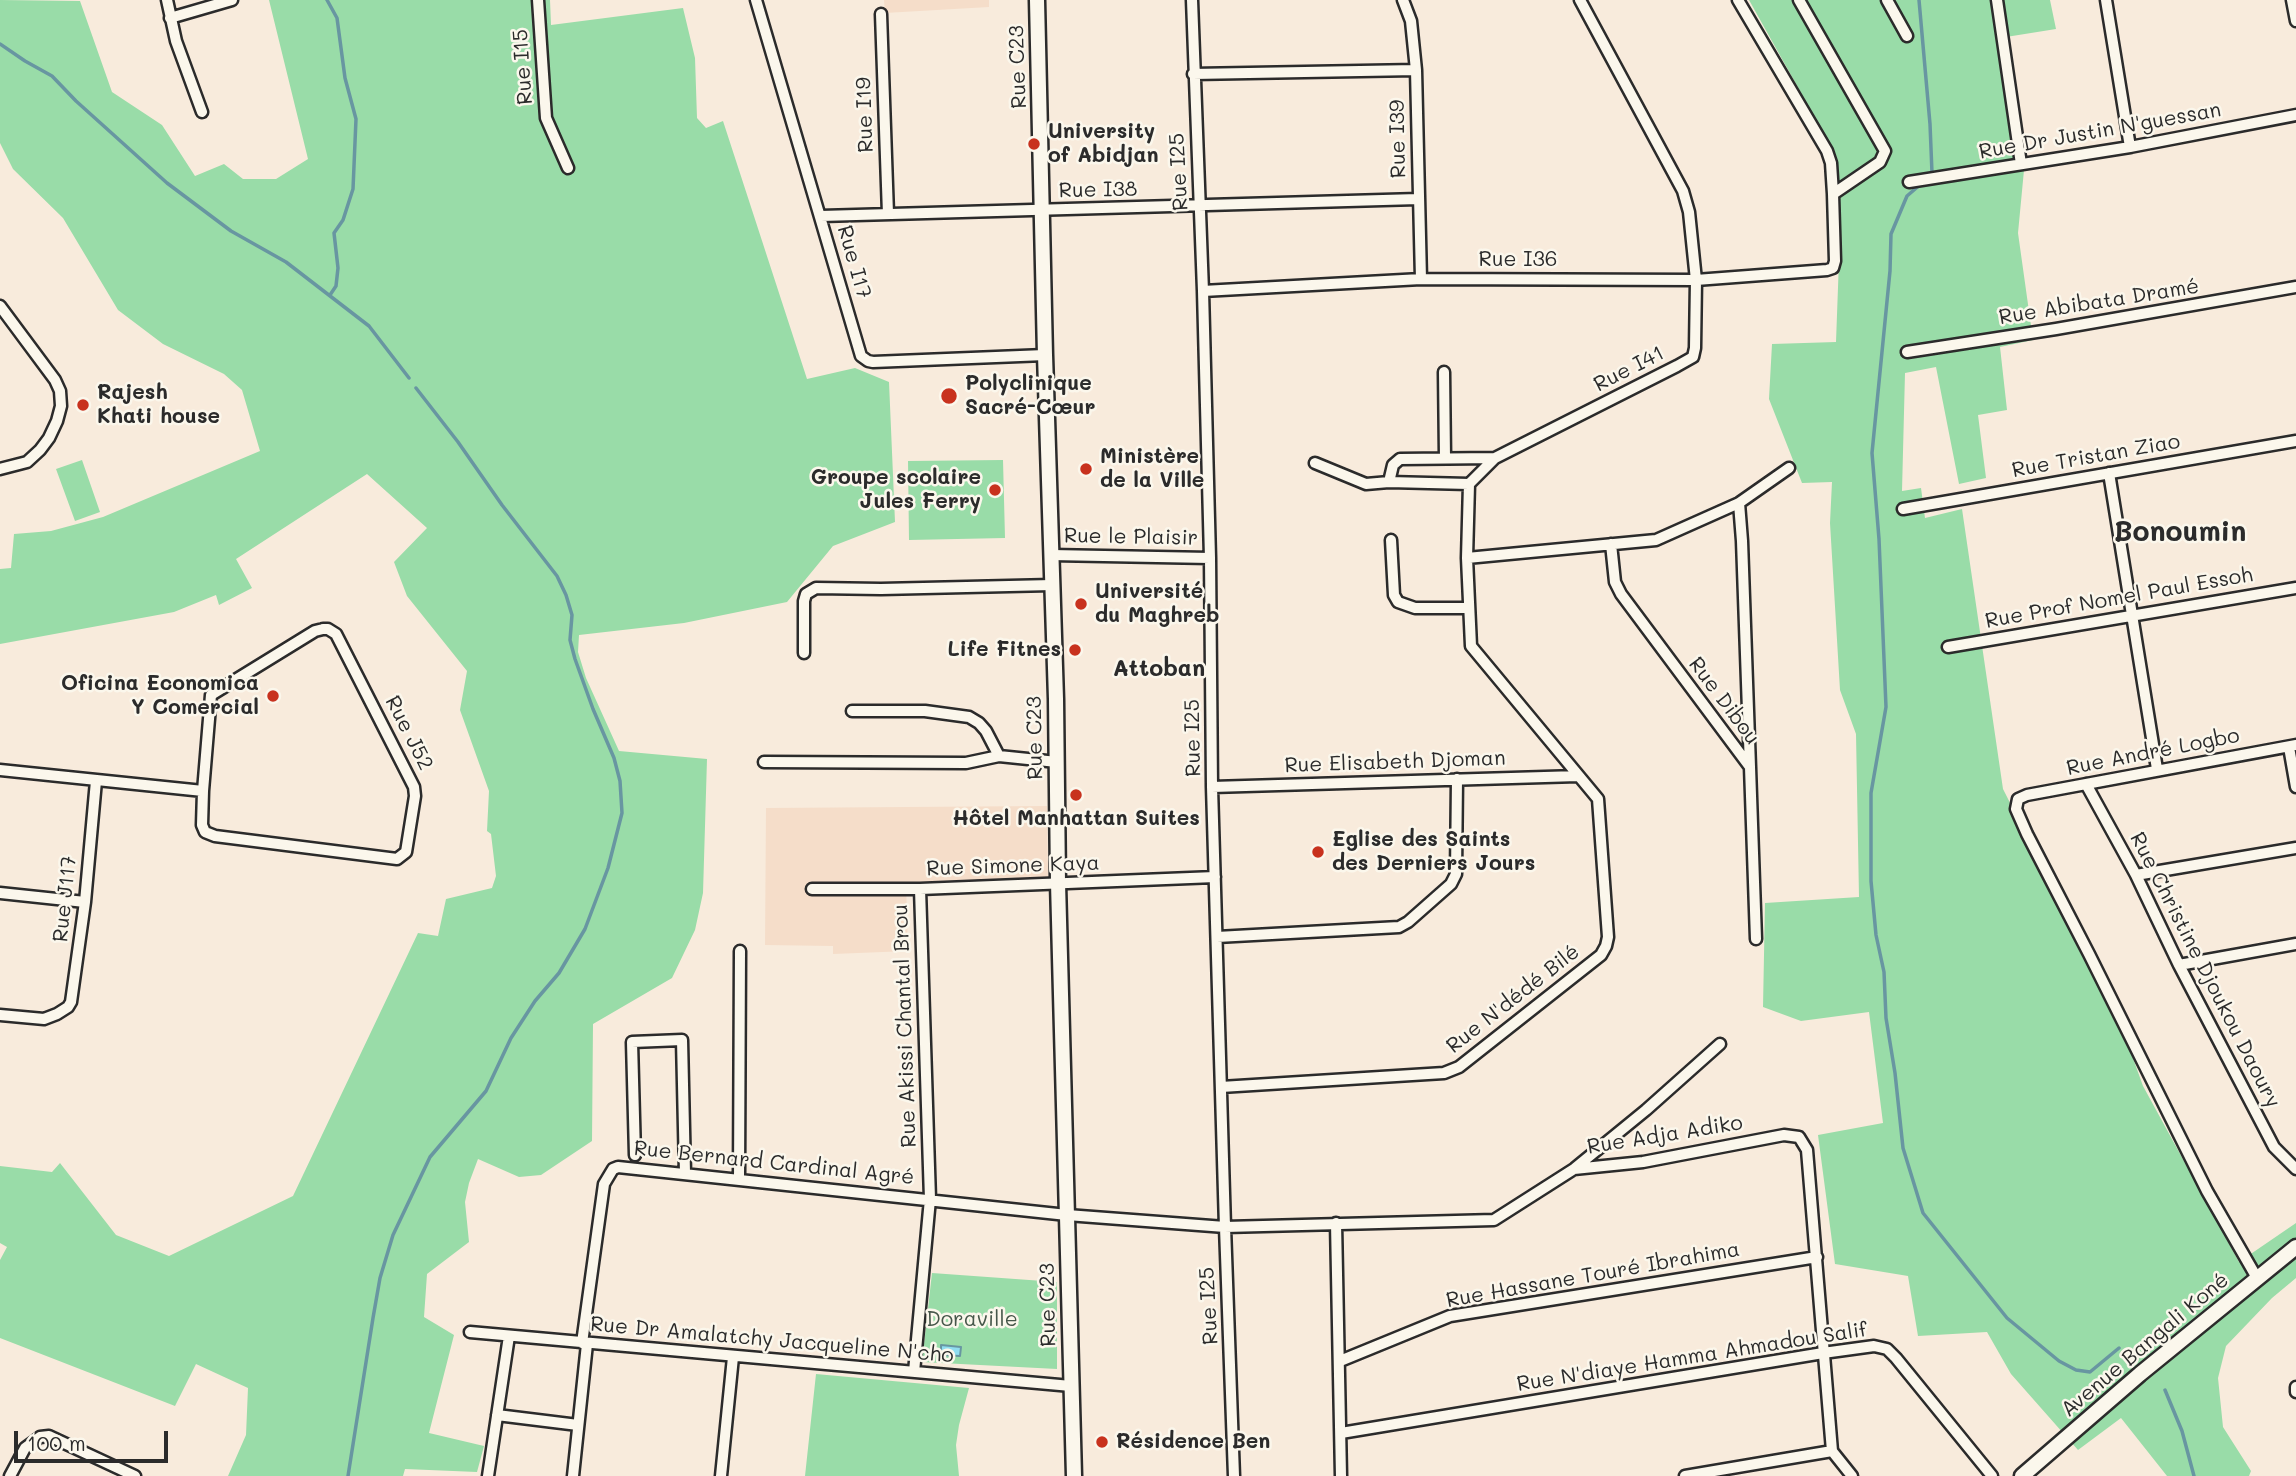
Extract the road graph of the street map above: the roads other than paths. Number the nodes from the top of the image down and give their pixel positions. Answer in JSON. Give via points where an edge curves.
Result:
{"nodes":[{"id":1,"x":167,"y":0,"type":"edge"},
{"id":2,"x":232,"y":0,"type":"edge"},
{"id":3,"x":538,"y":0,"type":"edge"},
{"id":4,"x":756,"y":0,"type":"edge"},
{"id":5,"x":1037,"y":0,"type":"edge"},
{"id":6,"x":1192,"y":0,"type":"edge"},
{"id":7,"x":1403,"y":0,"type":"edge"},
{"id":8,"x":1580,"y":0,"type":"edge"},
{"id":9,"x":1738,"y":0,"type":"edge"},
{"id":10,"x":1799,"y":0,"type":"edge"},
{"id":11,"x":1887,"y":0,"type":"edge"},
{"id":12,"x":1997,"y":0,"type":"edge"},
{"id":13,"x":2106,"y":0,"type":"edge"},
{"id":14,"x":2292,"y":0,"type":"edge"},
{"id":15,"x":881,"y":14,"type":"dead end"},
{"id":16,"x":170,"y":18,"type":"junction"},
{"id":17,"x":2296,"y":21,"type":"edge"},
{"id":18,"x":1907,"y":36,"type":"dead end"},
{"id":19,"x":1416,"y":70,"type":"junction"},
{"id":20,"x":1193,"y":75,"type":"junction"},
{"id":21,"x":202,"y":112,"type":"dead end"},
{"id":22,"x":2296,"y":115,"type":"edge"},
{"id":23,"x":2130,"y":147,"type":"junction"},
{"id":24,"x":2021,"y":164,"type":"junction"},
{"id":25,"x":568,"y":168,"type":"dead end"},
{"id":26,"x":1909,"y":182,"type":"dead end"},
{"id":27,"x":1833,"y":194,"type":"junction"},
{"id":28,"x":1418,"y":200,"type":"junction"},
{"id":29,"x":1200,"y":207,"type":"junction"},
{"id":30,"x":1043,"y":211,"type":"junction"},
{"id":31,"x":888,"y":214,"type":"junction"},
{"id":32,"x":821,"y":216,"type":"junction"},
{"id":33,"x":1421,"y":279,"type":"junction"},
{"id":34,"x":1696,"y":280,"type":"junction"},
{"id":35,"x":2296,"y":287,"type":"edge"},
{"id":36,"x":1203,"y":291,"type":"junction"},
{"id":37,"x":0,"y":306,"type":"edge"},
{"id":38,"x":1907,"y":352,"type":"dead end"},
{"id":39,"x":1045,"y":355,"type":"junction"},
{"id":40,"x":1444,"y":372,"type":"dead end"},
{"id":41,"x":2296,"y":441,"type":"edge"},
{"id":42,"x":1445,"y":458,"type":"junction"},
{"id":43,"x":1495,"y":458,"type":"junction"},
{"id":44,"x":1315,"y":463,"type":"dead end"},
{"id":45,"x":1788,"y":468,"type":"dead end"},
{"id":46,"x":0,"y":469,"type":"edge"},
{"id":47,"x":2109,"y":473,"type":"junction"},
{"id":48,"x":1389,"y":482,"type":"junction"},
{"id":49,"x":1469,"y":484,"type":"junction"},
{"id":50,"x":1739,"y":503,"type":"junction"},
{"id":51,"x":1903,"y":509,"type":"dead end"},
{"id":52,"x":1391,"y":540,"type":"dead end"},
{"id":53,"x":1611,"y":544,"type":"junction"},
{"id":54,"x":1051,"y":555,"type":"junction"},
{"id":55,"x":1210,"y":558,"type":"junction"},
{"id":56,"x":1467,"y":558,"type":"junction"},
{"id":57,"x":1052,"y":585,"type":"junction"},
{"id":58,"x":2296,"y":588,"type":"edge"},
{"id":59,"x":1469,"y":608,"type":"junction"},
{"id":60,"x":2132,"y":616,"type":"junction"},
{"id":61,"x":1948,"y":647,"type":"dead end"},
{"id":62,"x":804,"y":653,"type":"dead end"},
{"id":63,"x":852,"y":711,"type":"dead end"},
{"id":64,"x":2292,"y":746,"type":"edge"},
{"id":65,"x":999,"y":756,"type":"junction"},
{"id":66,"x":764,"y":762,"type":"dead end"},
{"id":67,"x":1057,"y":762,"type":"junction"},
{"id":68,"x":1750,"y":767,"type":"junction"},
{"id":69,"x":2157,"y":769,"type":"junction"},
{"id":70,"x":0,"y":770,"type":"edge"},
{"id":71,"x":1578,"y":776,"type":"junction"},
{"id":72,"x":1457,"y":779,"type":"junction"},
{"id":73,"x":96,"y":781,"type":"junction"},
{"id":74,"x":2086,"y":784,"type":"junction"},
{"id":75,"x":2296,"y":787,"type":"edge"},
{"id":76,"x":1212,"y":788,"type":"junction"},
{"id":77,"x":203,"y":791,"type":"junction"},
{"id":78,"x":2296,"y":848,"type":"edge"},
{"id":79,"x":2136,"y":875,"type":"junction"},
{"id":80,"x":1215,"y":877,"type":"junction"},
{"id":81,"x":1058,"y":883,"type":"junction"},
{"id":82,"x":812,"y":889,"type":"dead end"},
{"id":83,"x":920,"y":889,"type":"junction"},
{"id":84,"x":0,"y":893,"type":"edge"},
{"id":85,"x":85,"y":902,"type":"junction"},
{"id":86,"x":1217,"y":937,"type":"junction"},
{"id":87,"x":1756,"y":939,"type":"dead end"},
{"id":88,"x":2296,"y":944,"type":"edge"},
{"id":89,"x":740,"y":951,"type":"dead end"},
{"id":90,"x":2179,"y":965,"type":"junction"},
{"id":91,"x":0,"y":1015,"type":"edge"},
{"id":92,"x":1720,"y":1044,"type":"dead end"},
{"id":93,"x":1221,"y":1087,"type":"junction"},
{"id":94,"x":635,"y":1156,"type":"dead end"},
{"id":95,"x":1574,"y":1169,"type":"junction"},
{"id":96,"x":2296,"y":1169,"type":"edge"},
{"id":97,"x":685,"y":1173,"type":"junction"},
{"id":98,"x":739,"y":1180,"type":"junction"},
{"id":99,"x":930,"y":1199,"type":"junction"},
{"id":100,"x":1067,"y":1215,"type":"junction"},
{"id":101,"x":1336,"y":1223,"type":"junction"},
{"id":102,"x":1225,"y":1227,"type":"junction"},
{"id":103,"x":2296,"y":1247,"type":"edge"},
{"id":104,"x":1817,"y":1257,"type":"junction"},
{"id":105,"x":2258,"y":1278,"type":"junction"},
{"id":106,"x":470,"y":1332,"type":"dead end"},
{"id":107,"x":509,"y":1336,"type":"junction"},
{"id":108,"x":584,"y":1343,"type":"junction"},
{"id":109,"x":1823,"y":1353,"type":"junction"},
{"id":110,"x":733,"y":1357,"type":"junction"},
{"id":111,"x":1340,"y":1361,"type":"junction"},
{"id":112,"x":914,"y":1372,"type":"junction"},
{"id":113,"x":1071,"y":1386,"type":"junction"},
{"id":114,"x":497,"y":1415,"type":"junction"},
{"id":115,"x":578,"y":1425,"type":"junction"},
{"id":116,"x":1341,"y":1433,"type":"junction"},
{"id":117,"x":1832,"y":1451,"type":"junction"},
{"id":118,"x":10,"y":1476,"type":"edge"},
{"id":119,"x":135,"y":1476,"type":"edge"},
{"id":120,"x":488,"y":1476,"type":"edge"},
{"id":121,"x":573,"y":1476,"type":"edge"},
{"id":122,"x":721,"y":1476,"type":"edge"},
{"id":123,"x":1074,"y":1476,"type":"edge"},
{"id":124,"x":1234,"y":1476,"type":"edge"},
{"id":125,"x":1341,"y":1476,"type":"edge"},
{"id":126,"x":1685,"y":1476,"type":"edge"},
{"id":127,"x":1852,"y":1476,"type":"edge"},
{"id":128,"x":1992,"y":1476,"type":"edge"},
{"id":129,"x":2022,"y":1476,"type":"edge"}],
"edges":[{"from":1,"to":16,"type":"street"},
{"from":2,"to":16,"type":"street"},
{"from":3,"to":25,"type":"street","name":"Rue I15","via":[[546,118]]},
{"from":4,"to":32,"type":"street","name":"Rue I17"},
{"from":5,"to":30,"type":"street","name":"Rue C23"},
{"from":6,"to":20,"type":"street","name":"Rue I25"},
{"from":7,"to":19,"type":"street","name":"Rue I39","via":[[1411,21]]},
{"from":8,"to":34,"type":"street","name":"Rue I41","via":[[1683,191]]},
{"from":9,"to":27,"type":"street","via":[[1828,152]]},
{"from":10,"to":27,"type":"street","via":[[1885,151],[1880,162]]},
{"from":11,"to":18,"type":"street"},
{"from":12,"to":24,"type":"street"},
{"from":13,"to":23,"type":"street"},
{"from":14,"to":17,"type":"street"},
{"from":15,"to":31,"type":"street","name":"Rue I19"},
{"from":16,"to":21,"type":"street"},
{"from":19,"to":20,"type":"street"},
{"from":19,"to":28,"type":"street","name":"Rue I39"},
{"from":20,"to":29,"type":"street","name":"Rue I25"},
{"from":22,"to":23,"type":"street","name":"Rue Dr Justin N'guessan"},
{"from":23,"to":24,"type":"street","name":"Rue Dr Justin N'guessan"},
{"from":24,"to":26,"type":"street","name":"Rue Dr Justin N'guessan"},
{"from":27,"to":34,"type":"street","name":"Rue I36","via":[[1833,268]]},
{"from":28,"to":29,"type":"street","name":"Rue I38"},
{"from":28,"to":33,"type":"street","name":"Rue I39"},
{"from":29,"to":30,"type":"street","name":"Rue I38"},
{"from":29,"to":36,"type":"street","name":"Rue I25"},
{"from":30,"to":31,"type":"street","name":"Rue I38"},
{"from":30,"to":39,"type":"street","name":"Rue C23"},
{"from":31,"to":32,"type":"street","name":"Rue I38"},
{"from":32,"to":39,"type":"street","name":"Rue I17","via":[[865,360]]},
{"from":33,"to":34,"type":"street","name":"Rue I36"},
{"from":33,"to":36,"type":"street","name":"Rue I36"},
{"from":34,"to":43,"type":"street","name":"Rue I41","via":[[1693,357]]},
{"from":35,"to":38,"type":"street","name":"Rue Abibata Dramé"},
{"from":36,"to":55,"type":"street","name":"Rue I25"},
{"from":37,"to":46,"type":"street","via":[[55,380],[61,406],[40,450],[27,462]]},
{"from":39,"to":54,"type":"street","name":"Rue C23"},
{"from":40,"to":42,"type":"street"},
{"from":41,"to":47,"type":"street","name":"Rue Tristan Ziao"},
{"from":42,"to":43,"type":"street"},
{"from":42,"to":48,"type":"street","via":[[1399,459]]},
{"from":43,"to":49,"type":"street","name":"Rue I41"},
{"from":44,"to":48,"type":"street","via":[[1366,484]]},
{"from":45,"to":50,"type":"street"},
{"from":47,"to":51,"type":"street","name":"Rue Tristan Ziao"},
{"from":47,"to":60,"type":"street"},
{"from":48,"to":49,"type":"street"},
{"from":49,"to":56,"type":"street"},
{"from":50,"to":53,"type":"street","via":[[1656,540]]},
{"from":50,"to":68,"type":"street"},
{"from":52,"to":59,"type":"street","via":[[1398,602],[1415,608]]},
{"from":53,"to":56,"type":"street"},
{"from":53,"to":68,"type":"street","name":"Rue Dibou","via":[[1620,594]]},
{"from":54,"to":55,"type":"street","name":"Rue le Plaisir"},
{"from":54,"to":57,"type":"street","name":"Rue C23"},
{"from":55,"to":76,"type":"street","name":"Rue I25"},
{"from":56,"to":59,"type":"street"},
{"from":57,"to":62,"type":"street","via":[[816,588],[804,601]]},
{"from":57,"to":67,"type":"street","name":"Rue C23"},
{"from":58,"to":60,"type":"street","name":"Rue Prof Nomel Paul Essoh"},
{"from":59,"to":71,"type":"street","name":"Rue N'dédé Bilé","via":[[1471,646]]},
{"from":60,"to":61,"type":"street","name":"Rue Prof Nomel Paul Essoh"},
{"from":60,"to":69,"type":"street"},
{"from":63,"to":65,"type":"street","via":[[925,710],[969,717],[986,731]]},
{"from":64,"to":69,"type":"street","name":"Rue André Logbo"},
{"from":64,"to":75,"type":"street"},
{"from":65,"to":66,"type":"street","via":[[966,763]]},
{"from":65,"to":67,"type":"street"},
{"from":67,"to":81,"type":"street","name":"Rue C23"},
{"from":68,"to":87,"type":"street","name":"Rue Dibou"},
{"from":69,"to":74,"type":"street","name":"Rue André Logbo"},
{"from":70,"to":73,"type":"street"},
{"from":71,"to":72,"type":"street","name":"Rue Elisabeth Djoman"},
{"from":71,"to":93,"type":"street","name":"Rue N'dédé Bilé","via":[[1598,799],[1608,937],[1601,955],[1459,1067],[1444,1073]]},
{"from":72,"to":76,"type":"street","name":"Rue Elisabeth Djoman"},
{"from":72,"to":86,"type":"street","via":[[1456,874],[1451,884],[1408,922],[1399,927]]},
{"from":73,"to":77,"type":"street"},
{"from":73,"to":85,"type":"street","name":"Rue J117"},
{"from":74,"to":79,"type":"street","name":"Rue Christine Djoukou Daoury"},
{"from":74,"to":105,"type":"street","name":"Rue André Logbo","via":[[2026,795],[2018,799],[2016,809],[2207,1191]]},
{"from":76,"to":80,"type":"street","name":"Rue I25"},
{"from":77,"to":77,"type":"street","name":"Rue J52","via":[[213,692],[315,631],[328,629],[336,634],[415,791],[405,852],[397,859],[209,834],[202,824]]},
{"from":78,"to":79,"type":"street"},
{"from":79,"to":90,"type":"street","name":"Rue Christine Djoukou Daoury"},
{"from":80,"to":81,"type":"street","name":"Rue Simone Kaya"},
{"from":80,"to":86,"type":"street","name":"Rue I25"},
{"from":81,"to":83,"type":"street","name":"Rue Simone Kaya"},
{"from":81,"to":100,"type":"street","name":"Rue C23"},
{"from":82,"to":83,"type":"street","name":"Rue Simone Kaya"},
{"from":83,"to":99,"type":"street","name":"Rue Akissi Chantal Brou"},
{"from":84,"to":85,"type":"street"},
{"from":85,"to":91,"type":"street","name":"Rue J117","via":[[74,993],[68,1007],[44,1019]]},
{"from":86,"to":93,"type":"street","name":"Rue I25"},
{"from":88,"to":90,"type":"street"},
{"from":89,"to":98,"type":"street"},
{"from":90,"to":96,"type":"street","name":"Rue Christine Djoukou Daoury","via":[[2274,1147]]},
{"from":92,"to":95,"type":"street"},
{"from":93,"to":102,"type":"street","name":"Rue I25"},
{"from":94,"to":97,"type":"street","via":[[632,1042],[682,1040]]},
{"from":95,"to":101,"type":"street","name":"Rue Adja Adiko","via":[[1494,1220]]},
{"from":95,"to":104,"type":"street","name":"Rue Adja Adiko","via":[[1643,1162],[1784,1135],[1799,1137],[1807,1150]]},
{"from":97,"to":98,"type":"street","name":"Rue Bernard Cardinal Agré"},
{"from":97,"to":108,"type":"street","name":"Rue Bernard Cardinal Agré","via":[[618,1167],[609,1175],[604,1184]]},
{"from":98,"to":99,"type":"street","name":"Rue Bernard Cardinal Agré"},
{"from":99,"to":100,"type":"street","name":"Rue Bernard Cardinal Agré"},
{"from":99,"to":112,"type":"street","name":"Rue Akissi Chantal Brou"},
{"from":100,"to":102,"type":"street","name":"Rue Adja Adiko"},
{"from":100,"to":113,"type":"street","name":"Rue C23"},
{"from":101,"to":102,"type":"street","name":"Rue Adja Adiko"},
{"from":101,"to":111,"type":"street"},
{"from":102,"to":124,"type":"street","name":"Rue I25"},
{"from":103,"to":105,"type":"street","name":"Avenue Bangali Koné"},
{"from":104,"to":109,"type":"street","name":"Rue Adja Adiko"},
{"from":104,"to":111,"type":"street","name":"Rue Hassane Touré Ibrahima","via":[[1450,1316]]},
{"from":105,"to":129,"type":"street","name":"Avenue Bangali Koné"},
{"from":106,"to":107,"type":"street","name":"Rue Dr Amalatchy Jacqueline N'cho"},
{"from":107,"to":108,"type":"street","name":"Rue Dr Amalatchy Jacqueline N'cho"},
{"from":107,"to":114,"type":"street"},
{"from":108,"to":110,"type":"street","name":"Rue Dr Amalatchy Jacqueline N'cho"},
{"from":108,"to":115,"type":"street","name":"Rue Bernard Cardinal Agré"},
{"from":109,"to":116,"type":"street","name":"Rue N'diaye Hamma Ahmadou Salif"},
{"from":109,"to":117,"type":"street","name":"Rue Adja Adiko"},
{"from":109,"to":128,"type":"street","name":"Rue N'diaye Hamma Ahmadou Salif","via":[[1874,1346],[1886,1349]]},
{"from":110,"to":112,"type":"street","name":"Rue Dr Amalatchy Jacqueline N'cho"},
{"from":110,"to":122,"type":"street"},
{"from":111,"to":116,"type":"street"},
{"from":112,"to":113,"type":"street","name":"Rue Dr Amalatchy Jacqueline N'cho"},
{"from":113,"to":123,"type":"street","name":"Rue C23"},
{"from":114,"to":115,"type":"street"},
{"from":114,"to":120,"type":"street"},
{"from":115,"to":121,"type":"street","name":"Rue Bernard Cardinal Agré"},
{"from":116,"to":125,"type":"street"},
{"from":117,"to":126,"type":"street"},
{"from":117,"to":127,"type":"street"},
{"from":118,"to":119,"type":"street","via":[[25,1448],[49,1436]]}]}
